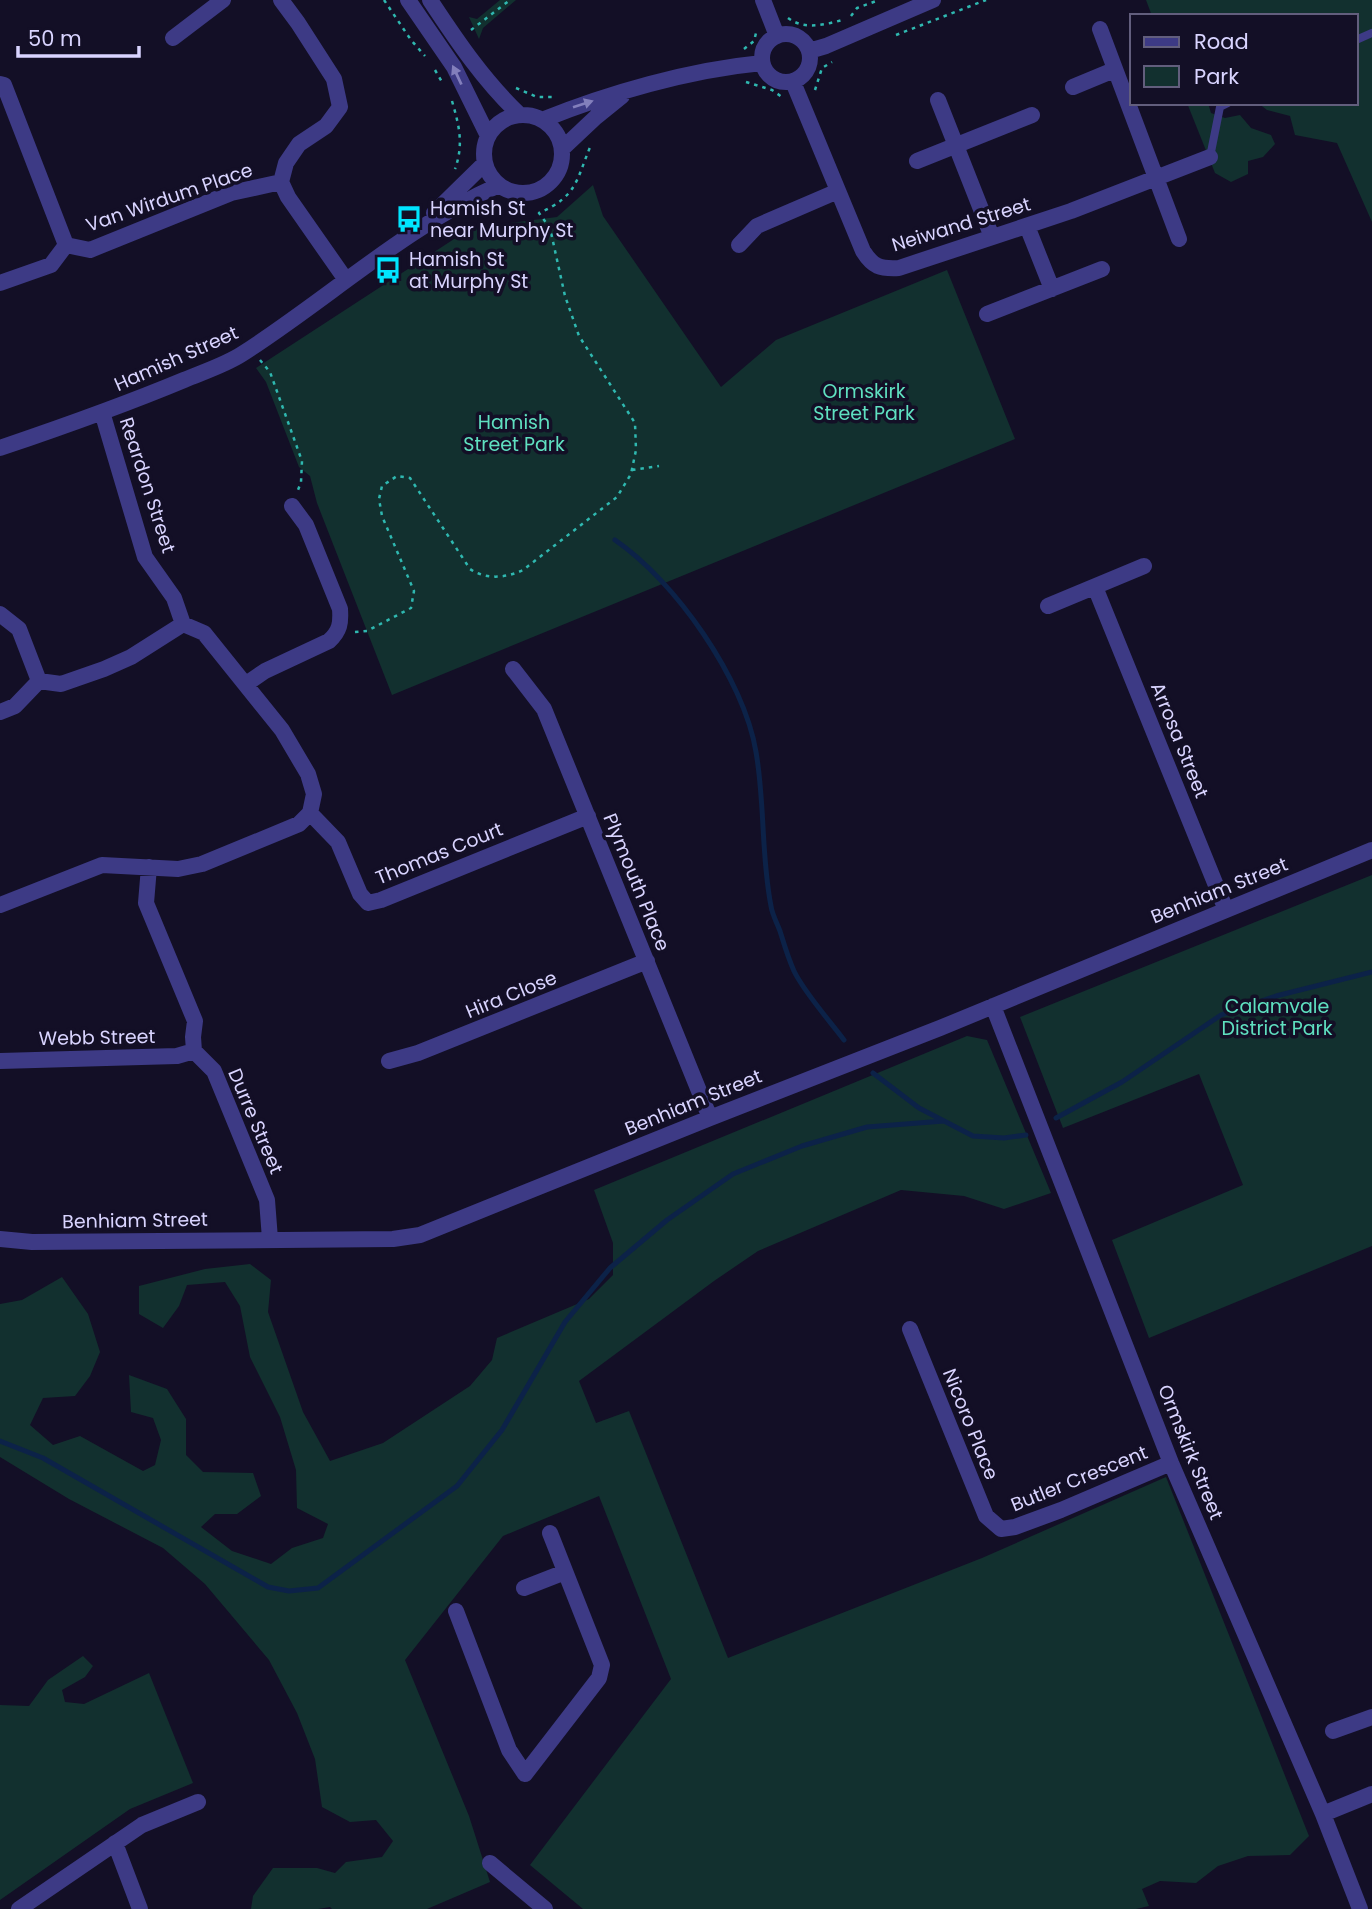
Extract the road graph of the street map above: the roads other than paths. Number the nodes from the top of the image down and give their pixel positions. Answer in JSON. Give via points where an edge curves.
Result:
{"nodes":[{"id":1,"x":223,"y":0,"type":"edge"},
{"id":2,"x":281,"y":0,"type":"edge"},
{"id":3,"x":408,"y":0,"type":"edge"},
{"id":4,"x":430,"y":0,"type":"edge"},
{"id":5,"x":763,"y":0,"type":"edge"},
{"id":6,"x":933,"y":0,"type":"edge"},
{"id":7,"x":1100,"y":29,"type":"dead end"},
{"id":8,"x":777,"y":36,"type":"junction"},
{"id":9,"x":173,"y":38,"type":"dead end"},
{"id":10,"x":809,"y":51,"type":"junction"},
{"id":11,"x":762,"y":63,"type":"junction"},
{"id":12,"x":1114,"y":70,"type":"junction"},
{"id":13,"x":793,"y":82,"type":"junction"},
{"id":14,"x":0,"y":84,"type":"edge"},
{"id":15,"x":1073,"y":88,"type":"dead end"},
{"id":16,"x":626,"y":93,"type":"junction"},
{"id":17,"x":938,"y":100,"type":"dead end"},
{"id":18,"x":1224,"y":105,"type":"edge"},
{"id":19,"x":520,"y":115,"type":"junction"},
{"id":20,"x":1032,"y":115,"type":"dead end"},
{"id":21,"x":542,"y":120,"type":"junction"},
{"id":22,"x":488,"y":136,"type":"junction"},
{"id":23,"x":956,"y":145,"type":"junction"},
{"id":24,"x":562,"y":149,"type":"junction"},
{"id":25,"x":1210,"y":157,"type":"joint"},
{"id":26,"x":917,"y":161,"type":"dead end"},
{"id":27,"x":485,"y":163,"type":"junction"},
{"id":28,"x":1156,"y":179,"type":"junction"},
{"id":29,"x":282,"y":182,"type":"junction"},
{"id":30,"x":499,"y":185,"type":"junction"},
{"id":31,"x":838,"y":191,"type":"junction"},
{"id":32,"x":1027,"y":226,"type":"junction"},
{"id":33,"x":421,"y":227,"type":"junction"},
{"id":34,"x":992,"y":237,"type":"junction"},
{"id":35,"x":1179,"y":239,"type":"dead end"},
{"id":36,"x":66,"y":245,"type":"junction"},
{"id":37,"x":739,"y":245,"type":"dead end"},
{"id":38,"x":1102,"y":269,"type":"dead end"},
{"id":39,"x":346,"y":280,"type":"junction"},
{"id":40,"x":0,"y":283,"type":"edge"},
{"id":41,"x":1052,"y":289,"type":"junction"},
{"id":42,"x":987,"y":314,"type":"dead end"},
{"id":43,"x":102,"y":412,"type":"junction"},
{"id":44,"x":0,"y":448,"type":"edge"},
{"id":45,"x":292,"y":506,"type":"road end"},
{"id":46,"x":1144,"y":566,"type":"dead end"},
{"id":47,"x":1095,"y":587,"type":"junction"},
{"id":48,"x":1048,"y":606,"type":"dead end"},
{"id":49,"x":0,"y":614,"type":"edge"},
{"id":50,"x":183,"y":624,"type":"junction"},
{"id":51,"x":513,"y":669,"type":"dead end"},
{"id":52,"x":39,"y":681,"type":"junction"},
{"id":53,"x":246,"y":684,"type":"junction"},
{"id":54,"x":0,"y":712,"type":"edge"},
{"id":55,"x":310,"y":813,"type":"junction"},
{"id":56,"x":588,"y":816,"type":"junction"},
{"id":57,"x":1372,"y":850,"type":"edge"},
{"id":58,"x":149,"y":867,"type":"junction"},
{"id":59,"x":0,"y":905,"type":"edge"},
{"id":60,"x":1226,"y":910,"type":"junction"},
{"id":61,"x":647,"y":961,"type":"junction"},
{"id":62,"x":993,"y":1006,"type":"junction"},
{"id":63,"x":194,"y":1051,"type":"junction"},
{"id":64,"x":0,"y":1061,"type":"edge"},
{"id":65,"x":389,"y":1061,"type":"dead end"},
{"id":66,"x":710,"y":1118,"type":"junction"},
{"id":67,"x":0,"y":1239,"type":"edge"},
{"id":68,"x":270,"y":1239,"type":"junction"},
{"id":69,"x":910,"y":1329,"type":"dead end"},
{"id":70,"x":1171,"y":1463,"type":"junction"},
{"id":71,"x":1001,"y":1529,"type":"joint"},
{"id":72,"x":550,"y":1533,"type":"dead end"},
{"id":73,"x":565,"y":1572,"type":"junction"},
{"id":74,"x":524,"y":1588,"type":"dead end"},
{"id":75,"x":456,"y":1611,"type":"dead end"},
{"id":76,"x":1370,"y":1722,"type":"edge"},
{"id":77,"x":1333,"y":1731,"type":"dead end"},
{"id":78,"x":1372,"y":1794,"type":"edge"},
{"id":79,"x":198,"y":1802,"type":"dead end"},
{"id":80,"x":1323,"y":1814,"type":"junction"},
{"id":81,"x":115,"y":1843,"type":"junction"},
{"id":82,"x":490,"y":1863,"type":"dead end"},
{"id":83,"x":19,"y":1909,"type":"edge"},
{"id":84,"x":140,"y":1909,"type":"edge"},
{"id":85,"x":545,"y":1909,"type":"edge"},
{"id":86,"x":1360,"y":1909,"type":"edge"}],
"edges":[{"from":1,"to":9,"type":"street"},
{"from":2,"to":29,"type":"street","via":[[334,79],[340,107],[326,126],[299,144],[286,163]]},
{"from":22,"to":3,"type":"street","one_way":true,"via":[[454,67]]},
{"from":4,"to":19,"type":"street","via":[[498,94]]},
{"from":5,"to":8,"type":"street"},
{"from":6,"to":10,"type":"street"},
{"from":7,"to":12,"type":"street"},
{"from":8,"to":10,"type":"street","via":[[799,38]]},
{"from":8,"to":11,"type":"street","via":[[764,46]]},
{"from":10,"to":13,"type":"street","via":[[809,66]]},
{"from":11,"to":13,"type":"street","via":[[770,77]]},
{"from":11,"to":16,"type":"street","via":[[665,80]]},
{"from":12,"to":15,"type":"street"},
{"from":12,"to":28,"type":"street"},
{"from":13,"to":31,"type":"street","name":"Neiwand Street"},
{"from":14,"to":36,"type":"street"},
{"from":21,"to":16,"type":"street","one_way":true},
{"from":16,"to":24,"type":"street"},
{"from":17,"to":23,"type":"street"},
{"from":18,"to":25,"type":"lane"},
{"from":19,"to":21,"type":"street"},
{"from":19,"to":22,"type":"street","via":[[507,118]]},
{"from":20,"to":23,"type":"street"},
{"from":21,"to":24,"type":"street"},
{"from":22,"to":27,"type":"street"},
{"from":23,"to":26,"type":"street"},
{"from":23,"to":34,"type":"street"},
{"from":24,"to":30,"type":"street","via":[[556,175],[536,192],[510,192]]},
{"from":25,"to":28,"type":"street","name":"Neiwand Street"},
{"from":27,"to":30,"type":"street"},
{"from":27,"to":33,"type":"street","name":"Hamish Street"},
{"from":28,"to":32,"type":"street","name":"Neiwand Street"},
{"from":28,"to":35,"type":"street"},
{"from":29,"to":36,"type":"street","name":"Van Wirdum Place","via":[[232,193],[90,250]]},
{"from":29,"to":39,"type":"street"},
{"from":30,"to":33,"type":"street","name":"Hamish Street"},
{"from":31,"to":34,"type":"street","name":"Neiwand Street","via":[[863,251],[881,269],[899,268]]},
{"from":31,"to":37,"type":"street","via":[[757,226]]},
{"from":32,"to":34,"type":"street","name":"Neiwand Street"},
{"from":32,"to":41,"type":"street"},
{"from":33,"to":39,"type":"street","name":"Hamish Street"},
{"from":36,"to":40,"type":"street","name":"Van Wirdum Place","via":[[51,265]]},
{"from":38,"to":41,"type":"street"},
{"from":39,"to":43,"type":"street","name":"Hamish Street","via":[[250,349]]},
{"from":41,"to":42,"type":"street"},
{"from":43,"to":44,"type":"street","name":"Hamish Street"},
{"from":43,"to":50,"type":"street","name":"Reardon Street","via":[[145,558],[174,598]]},
{"from":45,"to":53,"type":"street","via":[[306,525],[341,622],[329,641]]},
{"from":46,"to":47,"type":"street"},
{"from":47,"to":48,"type":"street"},
{"from":47,"to":60,"type":"street","name":"Arrosa Street"},
{"from":49,"to":52,"type":"street","via":[[19,629]]},
{"from":50,"to":52,"type":"street","via":[[104,669],[61,684]]},
{"from":50,"to":53,"type":"street","via":[[204,634]]},
{"from":51,"to":56,"type":"street","name":"Plymouth Place","via":[[544,709]]},
{"from":52,"to":54,"type":"street","via":[[15,706]]},
{"from":53,"to":55,"type":"street","via":[[282,730],[308,774],[314,794]]},
{"from":55,"to":56,"type":"street","name":"Thomas Court","via":[[338,842],[368,903]]},
{"from":55,"to":58,"type":"street","via":[[299,824],[202,864],[178,869]]},
{"from":56,"to":61,"type":"street","name":"Plymouth Place"},
{"from":57,"to":60,"type":"street","name":"Benhiam Street"},
{"from":58,"to":59,"type":"street","via":[[102,865]]},
{"from":58,"to":63,"type":"street","via":[[146,902],[195,1021]]},
{"from":60,"to":62,"type":"street","name":"Benhiam Street"},
{"from":61,"to":65,"type":"street","name":"Hira Close","via":[[418,1054]]},
{"from":61,"to":66,"type":"street","name":"Plymouth Place"},
{"from":62,"to":66,"type":"street","name":"Benhiam Street"},
{"from":62,"to":70,"type":"street","name":"Ormskirk Street"},
{"from":63,"to":64,"type":"street","name":"Webb Street","via":[[177,1056]]},
{"from":63,"to":68,"type":"street","name":"Durre Street","via":[[214,1071],[267,1200]]},
{"from":66,"to":68,"type":"street","name":"Benhiam Street","via":[[419,1235]]},
{"from":67,"to":68,"type":"street","name":"Benhiam Street"},
{"from":69,"to":71,"type":"street","name":"Nicoro Place","via":[[986,1516]]},
{"from":70,"to":71,"type":"street","name":"Butler Crescent","via":[[1061,1510]]},
{"from":70,"to":80,"type":"street","name":"Ormskirk Street"},
{"from":72,"to":73,"type":"street"},
{"from":73,"to":74,"type":"street"},
{"from":73,"to":75,"type":"street","via":[[602,1665],[599,1678],[525,1774],[509,1749]]},
{"from":76,"to":77,"type":"street"},
{"from":78,"to":80,"type":"street"},
{"from":79,"to":81,"type":"street","via":[[142,1825]]},
{"from":80,"to":86,"type":"street","name":"Ormskirk Street"},
{"from":81,"to":83,"type":"street"},
{"from":81,"to":84,"type":"street"},
{"from":82,"to":85,"type":"street"}]}
